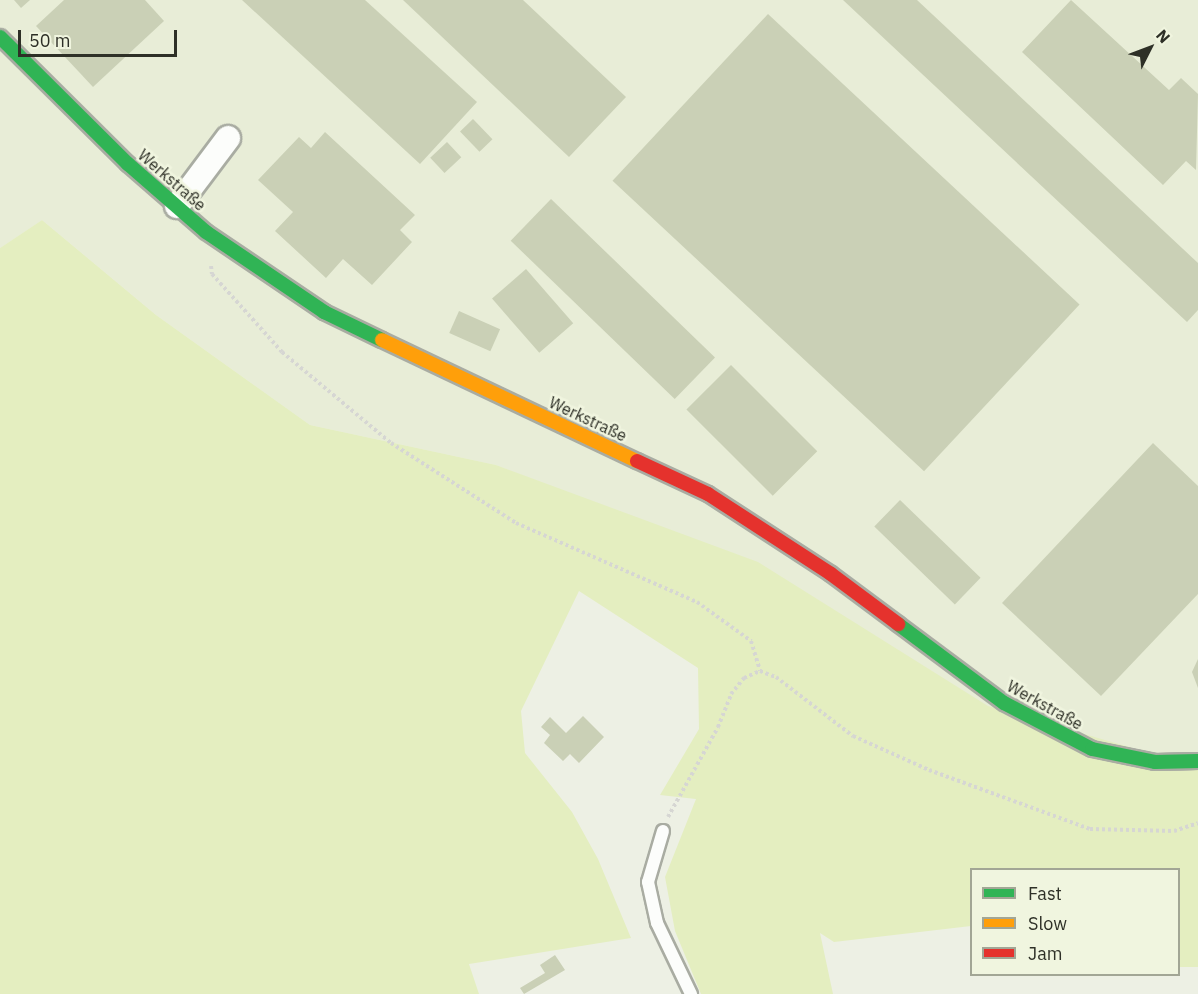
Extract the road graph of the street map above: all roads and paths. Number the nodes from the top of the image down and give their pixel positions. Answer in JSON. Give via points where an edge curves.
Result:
{"nodes":[{"id":1,"x":0,"y":38,"type":"edge"},
{"id":2,"x":228,"y":138,"type":"dead end"},
{"id":3,"x":177,"y":206,"type":"junction"},
{"id":4,"x":206,"y":232,"type":"junction"},
{"id":5,"x":760,"y":671,"type":"junction"},
{"id":6,"x":1198,"y":760,"type":"edge"},
{"id":7,"x":1198,"y":823,"type":"edge"},
{"id":8,"x":663,"y":831,"type":"joint"},
{"id":9,"x":691,"y":994,"type":"edge"}],
"edges":[{"from":1,"to":3,"type":"street","name":"Werkstraße","via":[[128,164]]},
{"from":2,"to":3,"type":"street"},
{"from":3,"to":4,"type":"street","name":"Werkstraße"},
{"from":4,"to":5,"type":"path","via":[[212,274],[282,352],[391,443],[516,523],[697,603],[751,641]]},
{"from":4,"to":6,"type":"street","name":"Werkstraße","via":[[324,312],[708,494],[831,574],[1004,703],[1092,749],[1155,762]]},
{"from":5,"to":7,"type":"path","via":[[776,677],[853,736],[929,770],[1090,829],[1174,831]]},
{"from":5,"to":8,"type":"path","via":[[744,678],[731,694]]},
{"from":8,"to":9,"type":"lane","via":[[648,882],[657,923]]}]}
